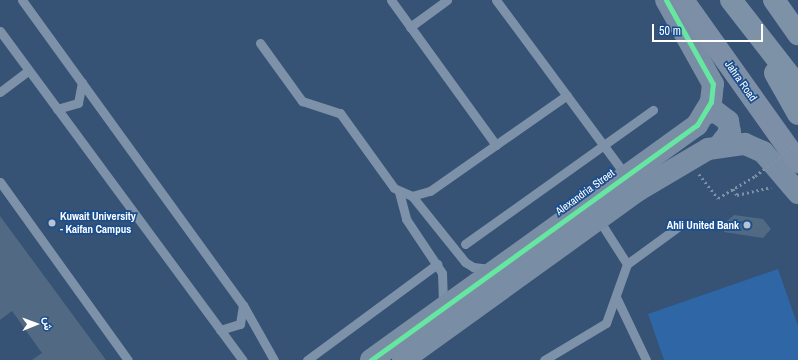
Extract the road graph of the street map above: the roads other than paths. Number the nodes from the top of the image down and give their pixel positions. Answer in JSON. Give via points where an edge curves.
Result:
{"nodes":[{"id":1,"x":22,"y":0,"type":"edge"},
{"id":2,"x":447,"y":0,"type":"edge"},
{"id":3,"x":496,"y":0,"type":"edge"},
{"id":4,"x":666,"y":0,"type":"edge"},
{"id":5,"x":683,"y":0,"type":"edge"},
{"id":6,"x":731,"y":0,"type":"edge"},
{"id":7,"x":774,"y":0,"type":"edge"},
{"id":8,"x":393,"y":1,"type":"edge"},
{"id":9,"x":745,"y":19,"type":"junction"},
{"id":10,"x":410,"y":27,"type":"junction"},
{"id":11,"x":0,"y":31,"type":"edge"},
{"id":12,"x":798,"y":34,"type":"edge"},
{"id":13,"x":260,"y":43,"type":"dead end"},
{"id":14,"x":28,"y":70,"type":"junction"},
{"id":15,"x":82,"y":82,"type":"junction"},
{"id":16,"x":798,"y":86,"type":"edge"},
{"id":17,"x":0,"y":92,"type":"edge"},
{"id":18,"x":567,"y":95,"type":"junction"},
{"id":19,"x":58,"y":109,"type":"junction"},
{"id":20,"x":652,"y":110,"type":"dead end"},
{"id":21,"x":706,"y":113,"type":"junction"},
{"id":22,"x":798,"y":114,"type":"edge"},
{"id":23,"x":496,"y":145,"type":"junction"},
{"id":24,"x":604,"y":145,"type":"junction"},
{"id":25,"x":720,"y":145,"type":"junction"},
{"id":26,"x":798,"y":162,"type":"edge"},
{"id":27,"x":0,"y":182,"type":"edge"},
{"id":28,"x":631,"y":183,"type":"junction"},
{"id":29,"x":794,"y":188,"type":"edge"},
{"id":30,"x":399,"y":192,"type":"junction"},
{"id":31,"x":412,"y":196,"type":"junction"},
{"id":32,"x":599,"y":220,"type":"junction"},
{"id":33,"x":678,"y":227,"type":"dead end"},
{"id":34,"x":465,"y":244,"type":"dead end"},
{"id":35,"x":437,"y":264,"type":"junction"},
{"id":36,"x":627,"y":264,"type":"junction"},
{"id":37,"x":497,"y":269,"type":"junction"},
{"id":38,"x":616,"y":296,"type":"junction"},
{"id":39,"x":243,"y":304,"type":"junction"},
{"id":40,"x":442,"y":309,"type":"junction"},
{"id":41,"x":220,"y":330,"type":"junction"},
{"id":42,"x":128,"y":360,"type":"edge"},
{"id":43,"x":243,"y":360,"type":"edge"},
{"id":44,"x":274,"y":360,"type":"edge"},
{"id":45,"x":307,"y":360,"type":"edge"},
{"id":46,"x":371,"y":360,"type":"edge"},
{"id":47,"x":403,"y":360,"type":"edge"},
{"id":48,"x":544,"y":360,"type":"edge"},
{"id":49,"x":646,"y":360,"type":"edge"}],
"edges":[{"from":1,"to":15,"type":"lane"},
{"from":2,"to":10,"type":"lane"},
{"from":3,"to":18,"type":"lane"},
{"from":4,"to":21,"type":"street","name":"Alexandria Street","via":[[713,84]]},
{"from":5,"to":26,"type":"main road","name":"Jahra Road"},
{"from":6,"to":9,"type":"highway"},
{"from":7,"to":12,"type":"highway"},
{"from":8,"to":10,"type":"lane"},
{"from":9,"to":16,"type":"highway"},
{"from":9,"to":22,"type":"highway"},
{"from":10,"to":23,"type":"lane"},
{"from":11,"to":14,"type":"lane"},
{"from":13,"to":30,"type":"lane","via":[[302,101],[340,112]]},
{"from":14,"to":17,"type":"lane"},
{"from":14,"to":19,"type":"lane"},
{"from":15,"to":19,"type":"lane","via":[[78,103]]},
{"from":15,"to":39,"type":"lane"},
{"from":18,"to":23,"type":"lane"},
{"from":18,"to":24,"type":"lane"},
{"from":19,"to":41,"type":"lane"},
{"from":20,"to":24,"type":"lane"},
{"from":21,"to":25,"type":"street","via":[[716,112],[728,121],[730,132]]},
{"from":21,"to":28,"type":"street","name":"Alexandria Street"},
{"from":23,"to":31,"type":"lane","via":[[430,191]]},
{"from":24,"to":28,"type":"lane"},
{"from":24,"to":34,"type":"lane"},
{"from":25,"to":28,"type":"street","name":"Alexandria Street"},
{"from":25,"to":29,"type":"street","name":"Alexandria Street","via":[[745,144],[763,152]]},
{"from":27,"to":42,"type":"lane"},
{"from":28,"to":32,"type":"street","name":"Alexandria Street"},
{"from":28,"to":37,"type":"street","name":"Alexandria Street"},
{"from":30,"to":31,"type":"lane"},
{"from":30,"to":35,"type":"lane","via":[[406,219]]},
{"from":31,"to":37,"type":"lane","via":[[465,262],[478,268]]},
{"from":32,"to":36,"type":"lane"},
{"from":32,"to":47,"type":"street","name":"Alexandria Street"},
{"from":33,"to":36,"type":"lane"},
{"from":35,"to":40,"type":"lane","via":[[445,285]]},
{"from":35,"to":45,"type":"lane"},
{"from":36,"to":38,"type":"lane"},
{"from":37,"to":40,"type":"street","name":"Alexandria Street"},
{"from":38,"to":48,"type":"lane","via":[[606,323]]},
{"from":38,"to":49,"type":"lane"},
{"from":39,"to":41,"type":"lane","via":[[240,324]]},
{"from":39,"to":44,"type":"lane"},
{"from":40,"to":46,"type":"street","name":"Alexandria Street"},
{"from":41,"to":43,"type":"lane"}]}
